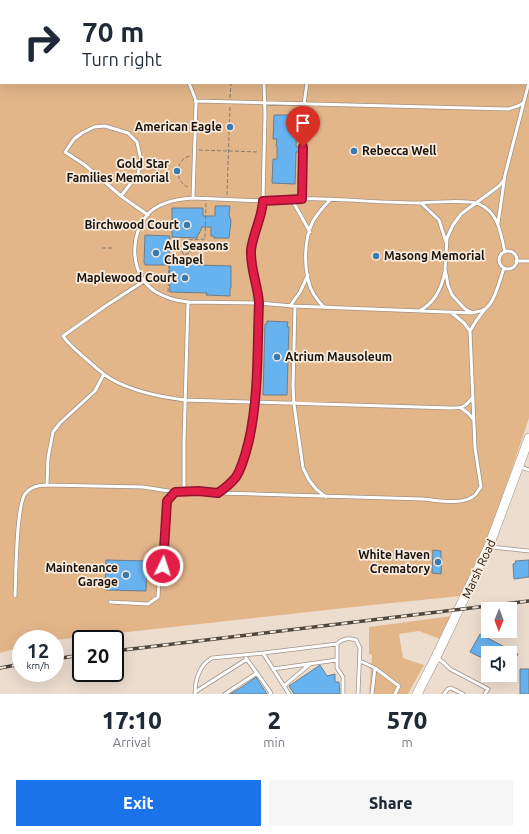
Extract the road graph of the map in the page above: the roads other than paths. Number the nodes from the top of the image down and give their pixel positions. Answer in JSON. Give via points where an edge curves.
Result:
{"nodes":[{"id":1,"x":189,"y":84,"type":"edge"},
{"id":2,"x":264,"y":84,"type":"edge"},
{"id":3,"x":307,"y":84,"type":"edge"},
{"id":4,"x":528,"y":84,"type":"edge"},
{"id":5,"x":196,"y":101,"type":"junction"},
{"id":6,"x":265,"y":102,"type":"junction"},
{"id":7,"x":523,"y":103,"type":"junction"},
{"id":8,"x":304,"y":104,"type":"junction"},
{"id":9,"x":504,"y":180,"type":"junction"},
{"id":10,"x":121,"y":196,"type":"junction"},
{"id":11,"x":193,"y":198,"type":"junction"},
{"id":12,"x":291,"y":198,"type":"junction"},
{"id":13,"x":302,"y":199,"type":"junction"},
{"id":14,"x":331,"y":200,"type":"junction"},
{"id":15,"x":263,"y":201,"type":"junction"},
{"id":16,"x":421,"y":202,"type":"junction"},
{"id":17,"x":477,"y":203,"type":"junction"},
{"id":18,"x":148,"y":215,"type":"junction"},
{"id":19,"x":498,"y":223,"type":"junction"},
{"id":20,"x":310,"y":232,"type":"junction"},
{"id":21,"x":447,"y":245,"type":"junction"},
{"id":22,"x":505,"y":252,"type":"junction"},
{"id":23,"x":516,"y":261,"type":"junction"},
{"id":24,"x":529,"y":261,"type":"edge"},
{"id":25,"x":504,"y":268,"type":"junction"},
{"id":26,"x":445,"y":269,"type":"junction"},
{"id":27,"x":308,"y":275,"type":"junction"},
{"id":28,"x":144,"y":281,"type":"junction"},
{"id":29,"x":188,"y":302,"type":"junction"},
{"id":30,"x":259,"y":303,"type":"junction"},
{"id":31,"x":290,"y":306,"type":"junction"},
{"id":32,"x":295,"y":306,"type":"junction"},
{"id":33,"x":324,"y":307,"type":"junction"},
{"id":34,"x":485,"y":309,"type":"junction"},
{"id":35,"x":417,"y":312,"type":"junction"},
{"id":36,"x":451,"y":312,"type":"junction"},
{"id":37,"x":472,"y":313,"type":"junction"},
{"id":38,"x":470,"y":331,"type":"junction"},
{"id":39,"x":104,"y":374,"type":"junction"},
{"id":40,"x":473,"y":397,"type":"junction"},
{"id":41,"x":185,"y":400,"type":"junction"},
{"id":42,"x":256,"y":403,"type":"junction"},
{"id":43,"x":294,"y":404,"type":"junction"},
{"id":44,"x":461,"y":408,"type":"junction"},
{"id":45,"x":474,"y":420,"type":"junction"},
{"id":46,"x":529,"y":438,"type":"edge"},
{"id":47,"x":519,"y":467,"type":"junction"},
{"id":48,"x":529,"y":470,"type":"edge"},
{"id":49,"x":47,"y":485,"type":"junction"},
{"id":50,"x":175,"y":492,"type":"junction"},
{"id":51,"x":184,"y":492,"type":"junction"},
{"id":52,"x":218,"y":493,"type":"junction"},
{"id":53,"x":326,"y":496,"type":"junction"},
{"id":54,"x":489,"y":546,"type":"junction"},
{"id":55,"x":529,"y":551,"type":"edge"},
{"id":56,"x":15,"y":596,"type":"dead end"},
{"id":57,"x":110,"y":602,"type":"dead end"},
{"id":58,"x":337,"y":644,"type":"junction"},
{"id":59,"x":263,"y":653,"type":"junction"},
{"id":60,"x":244,"y":655,"type":"junction"},
{"id":61,"x":436,"y":657,"type":"junction"},
{"id":62,"x":247,"y":659,"type":"junction"},
{"id":63,"x":337,"y":660,"type":"junction"},
{"id":64,"x":360,"y":661,"type":"junction"},
{"id":65,"x":310,"y":664,"type":"junction"},
{"id":66,"x":375,"y":668,"type":"junction"},
{"id":67,"x":273,"y":669,"type":"junction"},
{"id":68,"x":257,"y":673,"type":"junction"},
{"id":69,"x":284,"y":686,"type":"junction"},
{"id":70,"x":195,"y":693,"type":"edge"},
{"id":71,"x":224,"y":694,"type":"edge"},
{"id":72,"x":270,"y":694,"type":"edge"},
{"id":73,"x":289,"y":694,"type":"edge"},
{"id":74,"x":343,"y":694,"type":"edge"},
{"id":75,"x":358,"y":694,"type":"edge"},
{"id":76,"x":372,"y":694,"type":"edge"},
{"id":77,"x":395,"y":694,"type":"edge"},
{"id":78,"x":417,"y":694,"type":"edge"},
{"id":79,"x":444,"y":694,"type":"edge"},
{"id":80,"x":464,"y":694,"type":"edge"},
{"id":81,"x":485,"y":694,"type":"edge"}],
"edges":[{"from":1,"to":5,"type":"lane"},
{"from":2,"to":6,"type":"lane"},
{"from":3,"to":8,"type":"lane"},
{"from":4,"to":7,"type":"lane"},
{"from":5,"to":6,"type":"lane"},
{"from":5,"to":11,"type":"lane"},
{"from":6,"to":8,"type":"lane"},
{"from":6,"to":15,"type":"lane"},
{"from":7,"to":8,"type":"lane","via":[[508,109]]},
{"from":7,"to":9,"type":"lane"},
{"from":8,"to":13,"type":"lane"},
{"from":9,"to":17,"type":"lane"},
{"from":9,"to":19,"type":"lane"},
{"from":10,"to":10,"type":"lane","via":[[138,174],[141,160],[137,142],[128,133],[105,126],[94,127],[74,139],[64,152],[86,164]]},
{"from":10,"to":18,"type":"lane"},
{"from":11,"to":15,"type":"lane"},
{"from":11,"to":18,"type":"lane","via":[[172,200]]},
{"from":12,"to":13,"type":"lane"},
{"from":12,"to":15,"type":"lane"},
{"from":12,"to":20,"type":"lane"},
{"from":13,"to":14,"type":"lane"},
{"from":14,"to":16,"type":"lane"},
{"from":14,"to":20,"type":"lane","via":[[313,222]]},
{"from":15,"to":30,"type":"lane","via":[[251,251]]},
{"from":16,"to":17,"type":"lane"},
{"from":16,"to":21,"type":"lane","via":[[439,220]]},
{"from":17,"to":19,"type":"lane","via":[[491,212]]},
{"from":17,"to":21,"type":"lane","via":[[461,214],[453,225]]},
{"from":18,"to":28,"type":"lane","via":[[140,227],[135,249],[136,264]]},
{"from":19,"to":22,"type":"lane"},
{"from":20,"to":27,"type":"lane"},
{"from":21,"to":26,"type":"lane"},
{"from":22,"to":23,"type":"lane","via":[[513,254]]},
{"from":22,"to":25,"type":"lane","via":[[499,261]]},
{"from":23,"to":24,"type":"lane"},
{"from":23,"to":25,"type":"lane","via":[[512,268]]},
{"from":25,"to":34,"type":"lane","via":[[496,291]]},
{"from":26,"to":35,"type":"lane","via":[[442,285],[436,296],[427,307]]},
{"from":26,"to":37,"type":"lane","via":[[452,295]]},
{"from":27,"to":31,"type":"lane"},
{"from":27,"to":33,"type":"lane","via":[[309,285],[318,302]]},
{"from":28,"to":29,"type":"lane","via":[[156,292],[168,298]]},
{"from":28,"to":39,"type":"lane","via":[[63,336]]},
{"from":29,"to":30,"type":"lane"},
{"from":29,"to":41,"type":"lane"},
{"from":30,"to":31,"type":"lane"},
{"from":30,"to":42,"type":"lane"},
{"from":31,"to":32,"type":"lane"},
{"from":32,"to":33,"type":"lane"},
{"from":32,"to":43,"type":"lane"},
{"from":33,"to":35,"type":"lane"},
{"from":34,"to":37,"type":"lane"},
{"from":34,"to":38,"type":"lane"},
{"from":35,"to":36,"type":"lane"},
{"from":36,"to":37,"type":"lane"},
{"from":36,"to":38,"type":"lane"},
{"from":38,"to":40,"type":"lane"},
{"from":39,"to":41,"type":"lane","via":[[141,392]]},
{"from":39,"to":49,"type":"lane","via":[[95,391],[53,432],[48,458]]},
{"from":40,"to":44,"type":"lane"},
{"from":40,"to":45,"type":"lane"},
{"from":41,"to":42,"type":"lane"},
{"from":41,"to":51,"type":"lane"},
{"from":42,"to":43,"type":"lane"},
{"from":42,"to":52,"type":"lane","via":[[242,464],[236,476]]},
{"from":43,"to":44,"type":"lane"},
{"from":43,"to":53,"type":"lane","via":[[304,468],[316,489]]},
{"from":44,"to":45,"type":"lane"},
{"from":45,"to":53,"type":"lane","via":[[481,487],[464,501]]},
{"from":46,"to":47,"type":"street","name":"Marsh Road"},
{"from":47,"to":48,"type":"lane"},
{"from":47,"to":54,"type":"street","name":"Marsh Road"},
{"from":49,"to":50,"type":"lane","via":[[143,487]]},
{"from":49,"to":56,"type":"lane","via":[[35,486],[25,495],[20,515]]},
{"from":50,"to":51,"type":"lane"},
{"from":50,"to":57,"type":"lane","via":[[167,501],[163,566],[158,597],[148,604]]},
{"from":51,"to":52,"type":"lane"},
{"from":52,"to":53,"type":"lane"},
{"from":54,"to":55,"type":"lane"},
{"from":54,"to":61,"type":"street","name":"Marsh Road"},
{"from":58,"to":59,"type":"lane"},
{"from":58,"to":63,"type":"lane"},
{"from":58,"to":64,"type":"lane","via":[[342,640],[356,640],[360,648]]},
{"from":59,"to":60,"type":"lane"},
{"from":59,"to":67,"type":"lane"},
{"from":60,"to":62,"type":"lane"},
{"from":60,"to":70,"type":"lane","via":[[212,658],[206,661],[196,679]]},
{"from":61,"to":78,"type":"street","name":"Marsh Road"},
{"from":61,"to":81,"type":"lane","via":[[450,669],[488,689]]},
{"from":62,"to":68,"type":"lane"},
{"from":62,"to":70,"type":"lane"},
{"from":63,"to":65,"type":"lane"},
{"from":63,"to":74,"type":"lane","via":[[337,668],[343,677]]},
{"from":64,"to":66,"type":"lane"},
{"from":64,"to":75,"type":"lane"},
{"from":65,"to":67,"type":"lane"},
{"from":65,"to":69,"type":"lane"},
{"from":66,"to":76,"type":"lane"},
{"from":66,"to":77,"type":"lane","via":[[399,686]]},
{"from":67,"to":69,"type":"lane"},
{"from":68,"to":71,"type":"lane"},
{"from":68,"to":72,"type":"lane"},
{"from":69,"to":73,"type":"lane"},
{"from":79,"to":80,"type":"lane","via":[[448,688]]}]}
